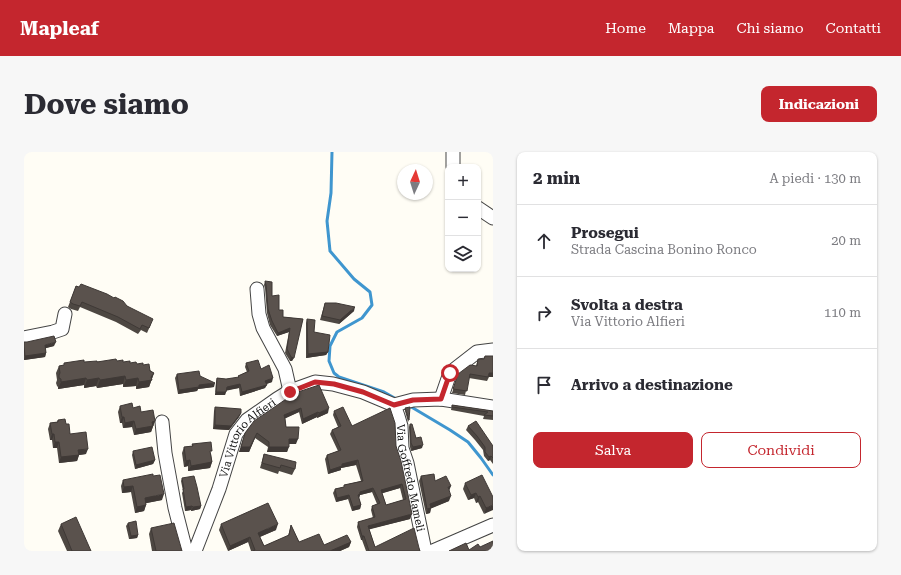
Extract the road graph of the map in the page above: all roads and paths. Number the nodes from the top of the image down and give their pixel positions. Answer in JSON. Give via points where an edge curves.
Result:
{"nodes":[{"id":1,"x":453,"y":152,"type":"edge"},
{"id":2,"x":453,"y":164,"type":"edge"},
{"id":3,"x":481,"y":210,"type":"edge"},
{"id":4,"x":493,"y":218,"type":"edge"},
{"id":5,"x":257,"y":288,"type":"dead end"},
{"id":6,"x":65,"y":314,"type":"dead end"},
{"id":7,"x":24,"y":338,"type":"edge"},
{"id":8,"x":493,"y":350,"type":"edge"},
{"id":9,"x":290,"y":392,"type":"junction"},
{"id":10,"x":441,"y":399,"type":"junction"},
{"id":11,"x":394,"y":405,"type":"junction"},
{"id":12,"x":493,"y":407,"type":"edge"},
{"id":13,"x":162,"y":422,"type":"dead end"},
{"id":14,"x":493,"y":525,"type":"edge"},
{"id":15,"x":186,"y":551,"type":"edge"},
{"id":16,"x":195,"y":551,"type":"edge"},
{"id":17,"x":425,"y":551,"type":"edge"},
{"id":18,"x":433,"y":551,"type":"edge"}],
"edges":[{"from":1,"to":2,"type":"street"},
{"from":3,"to":4,"type":"street"},
{"from":5,"to":9,"type":"street","via":[[259,314],[285,368]]},
{"from":6,"to":7,"type":"street","via":[[62,329]]},
{"from":8,"to":10,"type":"street","via":[[477,352],[450,373]]},
{"from":9,"to":11,"type":"street","name":"Via Vittorio Alfieri","via":[[315,382],[334,384],[363,392]]},
{"from":9,"to":16,"type":"street","name":"Via Vittorio Alfieri","via":[[247,420],[236,434],[219,489]]},
{"from":10,"to":11,"type":"street","via":[[413,400]]},
{"from":10,"to":12,"type":"street"},
{"from":11,"to":17,"type":"street","name":"Via Goffredo Mameli","via":[[401,426],[402,448]]},
{"from":13,"to":15,"type":"street","via":[[167,466]]},
{"from":14,"to":18,"type":"street"}]}
